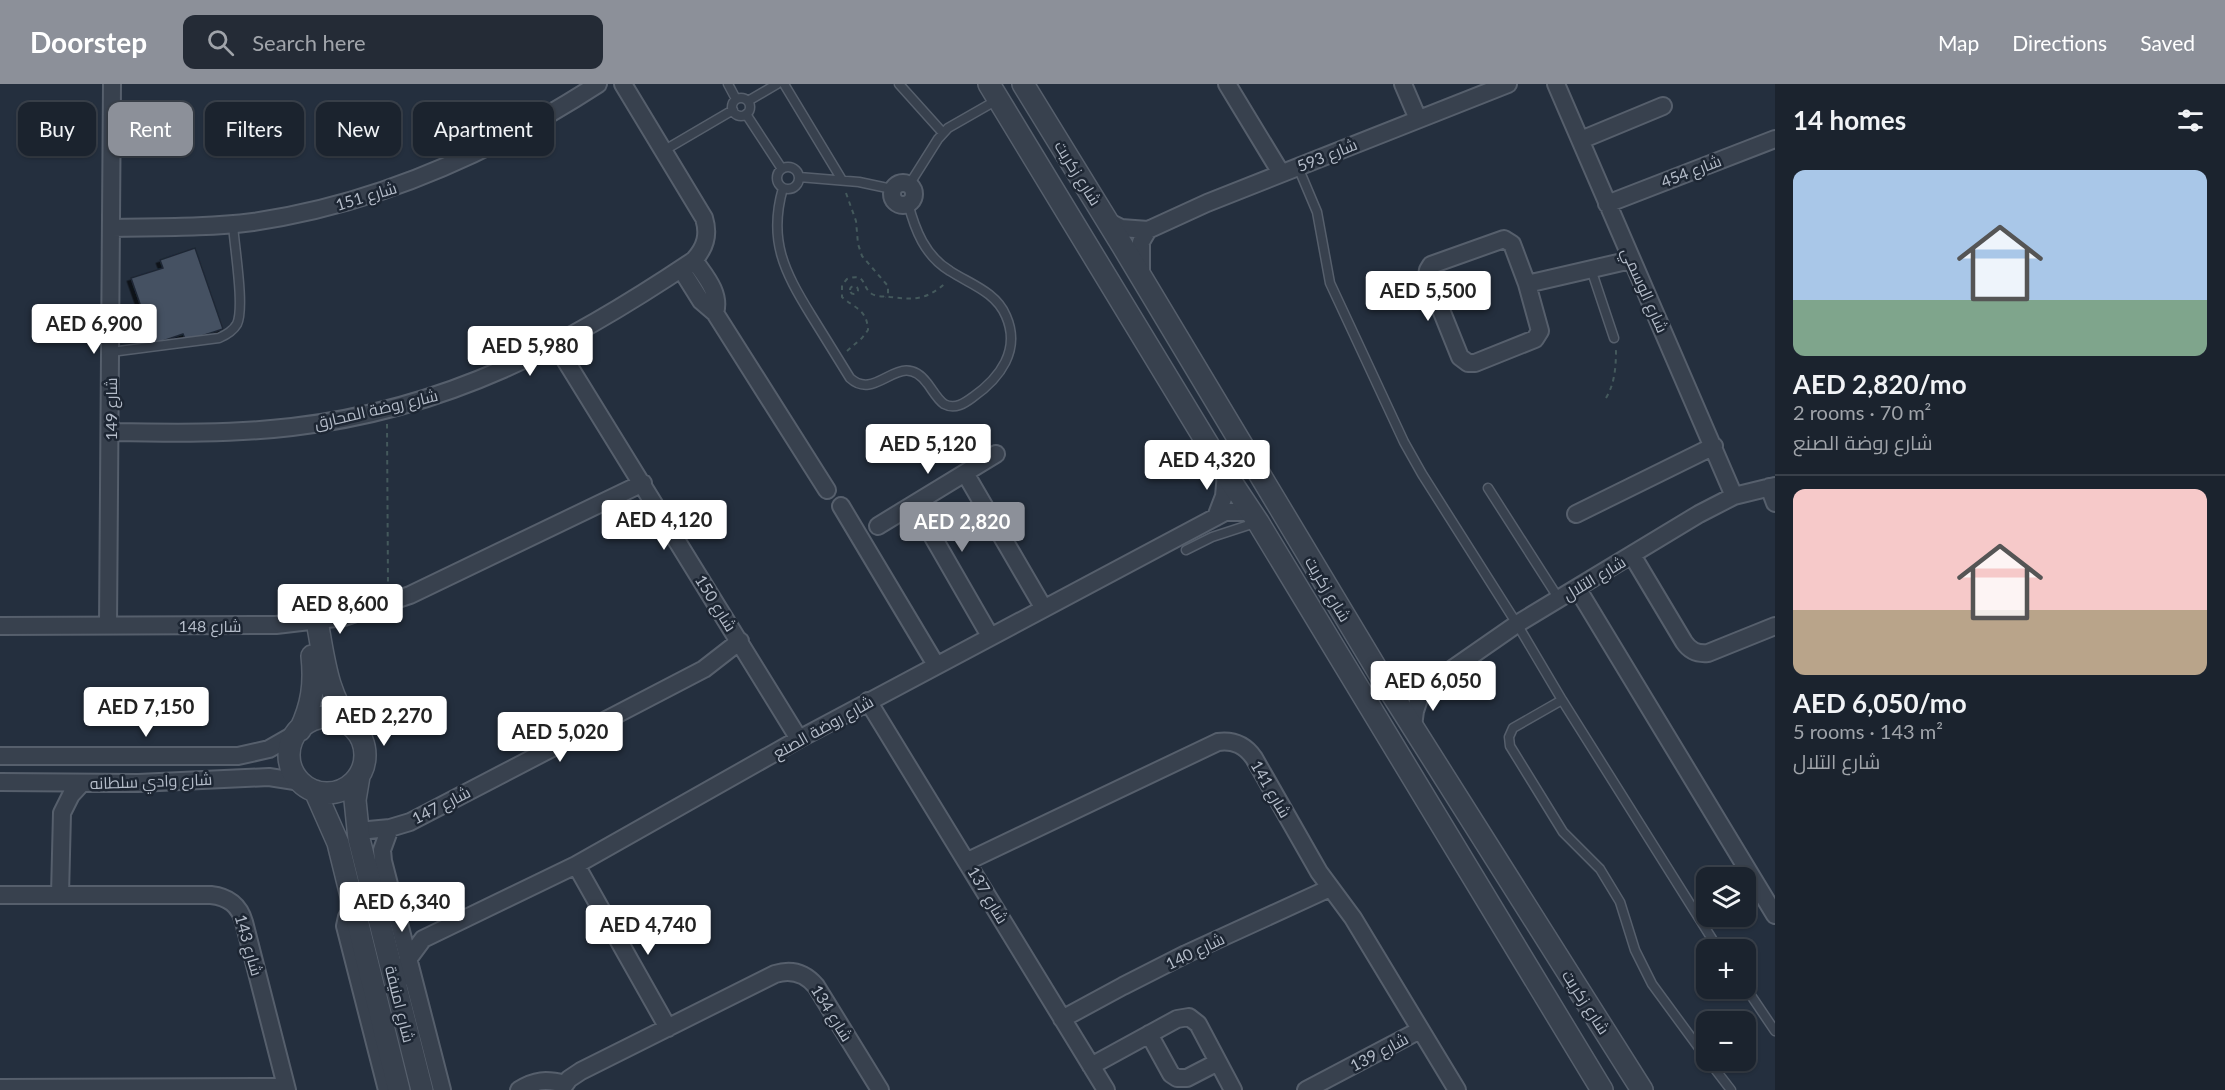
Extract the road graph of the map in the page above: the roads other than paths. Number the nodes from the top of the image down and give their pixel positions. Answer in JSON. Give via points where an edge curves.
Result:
{"nodes":[{"id":1,"x":112,"y":84,"type":"edge"},
{"id":2,"x":598,"y":84,"type":"edge"},
{"id":3,"x":623,"y":84,"type":"edge"},
{"id":4,"x":728,"y":84,"type":"edge"},
{"id":5,"x":777,"y":84,"type":"edge"},
{"id":6,"x":784,"y":84,"type":"edge"},
{"id":7,"x":899,"y":84,"type":"edge"},
{"id":8,"x":1023,"y":84,"type":"edge"},
{"id":9,"x":1227,"y":84,"type":"edge"},
{"id":10,"x":1403,"y":84,"type":"edge"},
{"id":11,"x":1508,"y":84,"type":"edge"},
{"id":12,"x":1557,"y":84,"type":"edge"},
{"id":13,"x":994,"y":92,"type":"edge"},
{"id":14,"x":736,"y":99,"type":"junction"},
{"id":15,"x":748,"y":101,"type":"junction"},
{"id":16,"x":1663,"y":106,"type":"dead end"},
{"id":17,"x":733,"y":110,"type":"junction"},
{"id":18,"x":746,"y":114,"type":"junction"},
{"id":19,"x":1418,"y":119,"type":"junction"},
{"id":20,"x":943,"y":134,"type":"junction"},
{"id":21,"x":1775,"y":139,"type":"edge"},
{"id":22,"x":1581,"y":140,"type":"junction"},
{"id":23,"x":663,"y":151,"type":"junction"},
{"id":24,"x":1298,"y":167,"type":"junction"},
{"id":25,"x":782,"y":169,"type":"junction"},
{"id":26,"x":1281,"y":173,"type":"junction"},
{"id":27,"x":799,"y":177,"type":"junction"},
{"id":28,"x":842,"y":180,"type":"junction"},
{"id":29,"x":909,"y":185,"type":"junction"},
{"id":30,"x":783,"y":188,"type":"junction"},
{"id":31,"x":892,"y":189,"type":"junction"},
{"id":32,"x":908,"y":203,"type":"junction"},
{"id":33,"x":1607,"y":204,"type":"junction"},
{"id":34,"x":1107,"y":220,"type":"junction"},
{"id":35,"x":233,"y":224,"type":"junction"},
{"id":36,"x":112,"y":228,"type":"junction"},
{"id":37,"x":1148,"y":230,"type":"junction"},
{"id":38,"x":1631,"y":260,"type":"junction"},
{"id":39,"x":688,"y":264,"type":"junction"},
{"id":40,"x":1591,"y":269,"type":"junction"},
{"id":41,"x":1141,"y":277,"type":"junction"},
{"id":42,"x":1527,"y":284,"type":"junction"},
{"id":43,"x":1614,"y":338,"type":"road end"},
{"id":44,"x":556,"y":345,"type":"junction"},
{"id":45,"x":111,"y":352,"type":"junction"},
{"id":46,"x":111,"y":432,"type":"junction"},
{"id":47,"x":1714,"y":446,"type":"junction"},
{"id":48,"x":996,"y":454,"type":"dead end"},
{"id":49,"x":965,"y":473,"type":"junction"},
{"id":50,"x":1226,"y":474,"type":"junction"},
{"id":51,"x":643,"y":483,"type":"junction"},
{"id":52,"x":1488,"y":488,"type":"dead end"},
{"id":53,"x":826,"y":490,"type":"dead end"},
{"id":54,"x":1773,"y":492,"type":"edge"},
{"id":55,"x":1734,"y":496,"type":"junction"},
{"id":56,"x":914,"y":504,"type":"junction"},
{"id":57,"x":841,"y":506,"type":"dead end"},
{"id":58,"x":1576,"y":514,"type":"dead end"},
{"id":59,"x":1216,"y":517,"type":"junction"},
{"id":60,"x":1255,"y":517,"type":"junction"},
{"id":61,"x":878,"y":526,"type":"dead end"},
{"id":62,"x":1186,"y":550,"type":"dead end"},
{"id":63,"x":1632,"y":555,"type":"junction"},
{"id":64,"x":1577,"y":588,"type":"junction"},
{"id":65,"x":1559,"y":599,"type":"junction"},
{"id":66,"x":1043,"y":607,"type":"junction"},
{"id":67,"x":313,"y":622,"type":"junction"},
{"id":68,"x":1517,"y":624,"type":"junction"},
{"id":69,"x":0,"y":626,"type":"edge"},
{"id":70,"x":108,"y":626,"type":"junction"},
{"id":71,"x":1775,"y":626,"type":"edge"},
{"id":72,"x":990,"y":636,"type":"junction"},
{"id":73,"x":740,"y":641,"type":"junction"},
{"id":74,"x":936,"y":665,"type":"junction"},
{"id":75,"x":1385,"y":683,"type":"junction"},
{"id":76,"x":1422,"y":690,"type":"junction"},
{"id":77,"x":1562,"y":700,"type":"junction"},
{"id":78,"x":868,"y":702,"type":"junction"},
{"id":79,"x":1413,"y":726,"type":"junction"},
{"id":80,"x":352,"y":727,"type":"junction"},
{"id":81,"x":298,"y":731,"type":"junction"},
{"id":82,"x":799,"y":739,"type":"junction"},
{"id":83,"x":0,"y":756,"type":"edge"},
{"id":84,"x":359,"y":776,"type":"junction"},
{"id":85,"x":0,"y":782,"type":"edge"},
{"id":86,"x":40,"y":783,"type":"junction"},
{"id":87,"x":82,"y":783,"type":"junction"},
{"id":88,"x":308,"y":787,"type":"junction"},
{"id":89,"x":62,"y":813,"type":"junction"},
{"id":90,"x":390,"y":828,"type":"junction"},
{"id":91,"x":358,"y":831,"type":"junction"},
{"id":92,"x":968,"y":861,"type":"junction"},
{"id":93,"x":576,"y":865,"type":"junction"},
{"id":94,"x":369,"y":885,"type":"junction"},
{"id":95,"x":1330,"y":888,"type":"junction"},
{"id":96,"x":60,"y":895,"type":"junction"},
{"id":97,"x":0,"y":896,"type":"edge"},
{"id":98,"x":393,"y":906,"type":"junction"},
{"id":99,"x":354,"y":908,"type":"junction"},
{"id":100,"x":1775,"y":915,"type":"edge"},
{"id":101,"x":430,"y":937,"type":"junction"},
{"id":102,"x":1712,"y":939,"type":"edge"},
{"id":103,"x":409,"y":958,"type":"junction"},
{"id":104,"x":396,"y":988,"type":"junction"},
{"id":105,"x":1753,"y":999,"type":"edge"},
{"id":106,"x":1062,"y":1019,"type":"junction"},
{"id":107,"x":668,"y":1028,"type":"junction"},
{"id":108,"x":1419,"y":1030,"type":"junction"},
{"id":109,"x":1775,"y":1031,"type":"edge"},
{"id":110,"x":1149,"y":1034,"type":"junction"},
{"id":111,"x":1696,"y":1044,"type":"edge"},
{"id":112,"x":1218,"y":1062,"type":"junction"},
{"id":113,"x":1091,"y":1066,"type":"junction"},
{"id":114,"x":1716,"y":1071,"type":"edge"},
{"id":115,"x":1333,"y":1084,"type":"edge"},
{"id":116,"x":563,"y":1087,"type":"edge"},
{"id":117,"x":0,"y":1088,"type":"edge"},
{"id":118,"x":287,"y":1089,"type":"edge"},
{"id":119,"x":387,"y":1090,"type":"edge"},
{"id":120,"x":399,"y":1090,"type":"edge"},
{"id":121,"x":422,"y":1090,"type":"edge"},
{"id":122,"x":442,"y":1090,"type":"edge"},
{"id":123,"x":519,"y":1090,"type":"edge"},
{"id":124,"x":880,"y":1090,"type":"edge"},
{"id":125,"x":1106,"y":1090,"type":"edge"},
{"id":126,"x":1233,"y":1090,"type":"edge"},
{"id":127,"x":1306,"y":1090,"type":"edge"},
{"id":128,"x":1458,"y":1090,"type":"edge"},
{"id":129,"x":1602,"y":1090,"type":"edge"},
{"id":130,"x":1642,"y":1090,"type":"edge"},
{"id":131,"x":1731,"y":1090,"type":"edge"}],
"edges":[{"from":1,"to":36,"type":"street","name":"شارع 149"},
{"from":2,"to":35,"type":"street","name":"شارع 151","via":[[494,143],[401,186],[328,208]]},
{"from":3,"to":23,"type":"street"},
{"from":4,"to":14,"type":"lane"},
{"from":5,"to":15,"type":"lane"},
{"from":6,"to":28,"type":"lane"},
{"from":7,"to":20,"type":"lane"},
{"from":8,"to":34,"type":"street","name":"شارع زكريت"},
{"from":9,"to":26,"type":"street"},
{"from":10,"to":19,"type":"street"},
{"from":11,"to":19,"type":"street","name":"شارع 593"},
{"from":12,"to":22,"type":"street","name":"شارع الوسمي"},
{"from":13,"to":20,"type":"lane"},
{"from":13,"to":50,"type":"street","name":"شارع زكريت"},
{"from":14,"to":15,"type":"lane"},
{"from":14,"to":17,"type":"lane"},
{"from":15,"to":18,"type":"lane","via":[[750,108]]},
{"from":16,"to":22,"type":"street"},
{"from":17,"to":18,"type":"lane","via":[[738,115]]},
{"from":17,"to":23,"type":"lane"},
{"from":18,"to":25,"type":"lane"},
{"from":19,"to":24,"type":"street","name":"شارع 593"},
{"from":20,"to":29,"type":"lane"},
{"from":21,"to":33,"type":"street","name":"شارع 454"},
{"from":22,"to":33,"type":"street","name":"شارع الوسمي"},
{"from":23,"to":39,"type":"street","via":[[706,225],[703,248]]},
{"from":24,"to":26,"type":"street","name":"شارع 593"},
{"from":24,"to":68,"type":"lane","via":[[1317,212],[1330,283],[1385,405],[1422,474]]},
{"from":25,"to":27,"type":"lane","via":[[795,169]]},
{"from":25,"to":30,"type":"lane","via":[[777,177]]},
{"from":26,"to":37,"type":"street","name":"شارع 593"},
{"from":27,"to":28,"type":"lane"},
{"from":27,"to":30,"type":"lane","via":[[797,186]]},
{"from":28,"to":31,"type":"lane"},
{"from":29,"to":31,"type":"street","via":[[900,183]]},
{"from":29,"to":32,"type":"street","via":[[914,197]]},
{"from":30,"to":32,"type":"lane","via":[[777,224],[782,261],[850,378],[861,385],[873,384],[902,370],[916,372],[940,400],[950,406],[963,404],[998,376],[1010,348],[1010,325],[990,296],[942,265],[926,248]]},
{"from":31,"to":32,"type":"street","via":[[895,202]]},
{"from":33,"to":38,"type":"street","name":"شارع الوسمي"},
{"from":34,"to":37,"type":"street","via":[[1121,228]]},
{"from":34,"to":41,"type":"street","name":"شارع زكريت"},
{"from":35,"to":36,"type":"street","name":"شارع 151"},
{"from":35,"to":45,"type":"lane","via":[[240,309],[232,330],[219,338]]},
{"from":36,"to":45,"type":"street","name":"شارع 149"},
{"from":37,"to":41,"type":"street","via":[[1141,242]]},
{"from":38,"to":40,"type":"street"},
{"from":38,"to":47,"type":"street","name":"شارع الوسمي"},
{"from":39,"to":44,"type":"street","name":"شارع روضة المحارق"},
{"from":39,"to":53,"type":"street","via":[[701,301],[715,313]]},
{"from":40,"to":42,"type":"street"},
{"from":40,"to":43,"type":"lane"},
{"from":41,"to":75,"type":"street","name":"شارع زكريت"},
{"from":42,"to":42,"type":"street","via":[[1512,244],[1504,239],[1431,265],[1427,272],[1460,357],[1472,363],[1538,337],[1540,325]]},
{"from":44,"to":46,"type":"street","name":"شارع روضة المحارق","via":[[475,382],[387,409],[331,421],[258,430]]},
{"from":44,"to":51,"type":"street","name":"شارع 150"},
{"from":45,"to":46,"type":"street","name":"شارع 149"},
{"from":46,"to":70,"type":"street","name":"شارع 149"},
{"from":47,"to":55,"type":"street","name":"شارع الوسمي"},
{"from":47,"to":58,"type":"street"},
{"from":48,"to":49,"type":"street"},
{"from":49,"to":56,"type":"street"},
{"from":49,"to":66,"type":"street"},
{"from":50,"to":59,"type":"street","via":[[1224,496]]},
{"from":50,"to":60,"type":"street","name":"شارع زكريت"},
{"from":51,"to":67,"type":"street","name":"شارع 148","via":[[410,596],[344,617]]},
{"from":51,"to":73,"type":"street","name":"شارع 150"},
{"from":52,"to":65,"type":"lane"},
{"from":54,"to":55,"type":"street","name":"شارع التلال"},
{"from":55,"to":63,"type":"street","name":"شارع التلال"},
{"from":56,"to":61,"type":"street"},
{"from":56,"to":72,"type":"street"},
{"from":57,"to":74,"type":"street"},
{"from":59,"to":60,"type":"street","name":"شارع روضة الصنع","via":[[1225,512]]},
{"from":59,"to":66,"type":"street","name":"شارع روضة الصنع"},
{"from":60,"to":62,"type":"lane"},
{"from":60,"to":129,"type":"street","name":"شارع زكريت"},
{"from":63,"to":64,"type":"street","name":"شارع التلال"},
{"from":63,"to":71,"type":"street","via":[[1691,650],[1702,654]]},
{"from":64,"to":65,"type":"street","name":"شارع التلال"},
{"from":64,"to":100,"type":"street"},
{"from":65,"to":68,"type":"street","name":"شارع التلال"},
{"from":66,"to":72,"type":"street","name":"شارع روضة الصنع"},
{"from":67,"to":70,"type":"street","name":"شارع 148"},
{"from":67,"to":80,"type":"street","via":[[332,695]]},
{"from":67,"to":81,"type":"street","via":[[313,690]]},
{"from":68,"to":76,"type":"street","name":"شارع التلال"},
{"from":68,"to":77,"type":"lane"},
{"from":69,"to":70,"type":"street","name":"شارع 148"},
{"from":72,"to":74,"type":"street","name":"شارع روضة الصنع"},
{"from":73,"to":82,"type":"street","name":"شارع 150"},
{"from":73,"to":90,"type":"street","name":"شارع 147","via":[[704,669],[410,822]]},
{"from":74,"to":78,"type":"street","name":"شارع روضة الصنع"},
{"from":75,"to":76,"type":"street","via":[[1403,690]]},
{"from":75,"to":79,"type":"street","name":"شارع زكريت"},
{"from":76,"to":79,"type":"street"},
{"from":77,"to":102,"type":"lane"},
{"from":77,"to":111,"type":"lane","via":[[1513,728],[1510,746],[1563,832],[1600,869],[1620,902],[1632,942],[1652,984]]},
{"from":78,"to":82,"type":"street","name":"شارع روضة الصنع"},
{"from":78,"to":92,"type":"street","name":"شارع 137"},
{"from":79,"to":130,"type":"street","name":"شارع زكريت"},
{"from":80,"to":81,"type":"street","via":[[329,718],[313,720]]},
{"from":80,"to":84,"type":"street","via":[[365,750]]},
{"from":81,"to":83,"type":"street","name":"شارع وادي سلطانه","via":[[269,749],[238,756]]},
{"from":81,"to":88,"type":"street","via":[[291,744],[290,760]]},
{"from":82,"to":93,"type":"street","name":"شارع روضة الصنع"},
{"from":84,"to":88,"type":"street","via":[[339,791],[323,793]]},
{"from":84,"to":91,"type":"street","name":"شارع امنيفة","via":[[355,800]]},
{"from":85,"to":86,"type":"street","name":"شارع وادي سلطانه"},
{"from":86,"to":87,"type":"street","name":"شارع وادي سلطانه"},
{"from":86,"to":89,"type":"street","via":[[50,791]]},
{"from":87,"to":88,"type":"street","name":"شارع وادي سلطانه","via":[[269,777]]},
{"from":87,"to":89,"type":"street","via":[[70,795]]},
{"from":88,"to":99,"type":"street","name":"شارع امنيفة","via":[[338,843]]},
{"from":89,"to":96,"type":"street"},
{"from":90,"to":91,"type":"street","name":"شارع 147"},
{"from":90,"to":98,"type":"street","via":[[382,855]]},
{"from":91,"to":94,"type":"street","name":"شارع امنيفة"},
{"from":92,"to":95,"type":"street","name":"شارع 141","via":[[1218,742],[1232,742],[1245,747],[1254,758]]},
{"from":92,"to":106,"type":"street","name":"شارع 137"},
{"from":93,"to":101,"type":"street","name":"شارع روضة الصنع"},
{"from":93,"to":107,"type":"street"},
{"from":94,"to":98,"type":"street"},
{"from":94,"to":104,"type":"street","name":"شارع امنيفة"},
{"from":95,"to":106,"type":"street","name":"شارع 140","via":[[1186,954]]},
{"from":95,"to":108,"type":"street","name":"شارع 141","via":[[1358,926]]},
{"from":96,"to":97,"type":"street","name":"شارع 143"},
{"from":96,"to":118,"type":"street","name":"شارع 143","via":[[211,895],[237,905]]},
{"from":98,"to":101,"type":"street","via":[[407,927]]},
{"from":98,"to":103,"type":"street"},
{"from":99,"to":119,"type":"street","via":[[345,926]]},
{"from":99,"to":120,"type":"street","name":"شارع امنيفة"},
{"from":101,"to":103,"type":"street","name":"شارع روضة الصنع","via":[[423,939]]},
{"from":103,"to":104,"type":"street","name":"شارع روضة الصنع"},
{"from":103,"to":122,"type":"street"},
{"from":104,"to":121,"type":"street","name":"شارع امنيفة"},
{"from":105,"to":109,"type":"lane"},
{"from":106,"to":113,"type":"street","name":"شارع 137"},
{"from":107,"to":116,"type":"street","name":"شارع 134","via":[[581,1071]]},
{"from":107,"to":124,"type":"street","name":"شارع 134","via":[[775,974],[801,974],[816,986]]},
{"from":108,"to":115,"type":"street","name":"شارع 139"},
{"from":108,"to":128,"type":"street","name":"شارع 141"},
{"from":110,"to":112,"type":"street","via":[[1177,1078],[1187,1078]]},
{"from":110,"to":112,"type":"street","via":[[1183,1017],[1194,1020]]},
{"from":110,"to":113,"type":"street"},
{"from":112,"to":126,"type":"street"},
{"from":113,"to":125,"type":"street","name":"شارع 137"},
{"from":114,"to":131,"type":"lane"},
{"from":115,"to":127,"type":"street","name":"شارع 139"},
{"from":116,"to":123,"type":"street","via":[[540,1080]]},
{"from":117,"to":118,"type":"street"}]}
